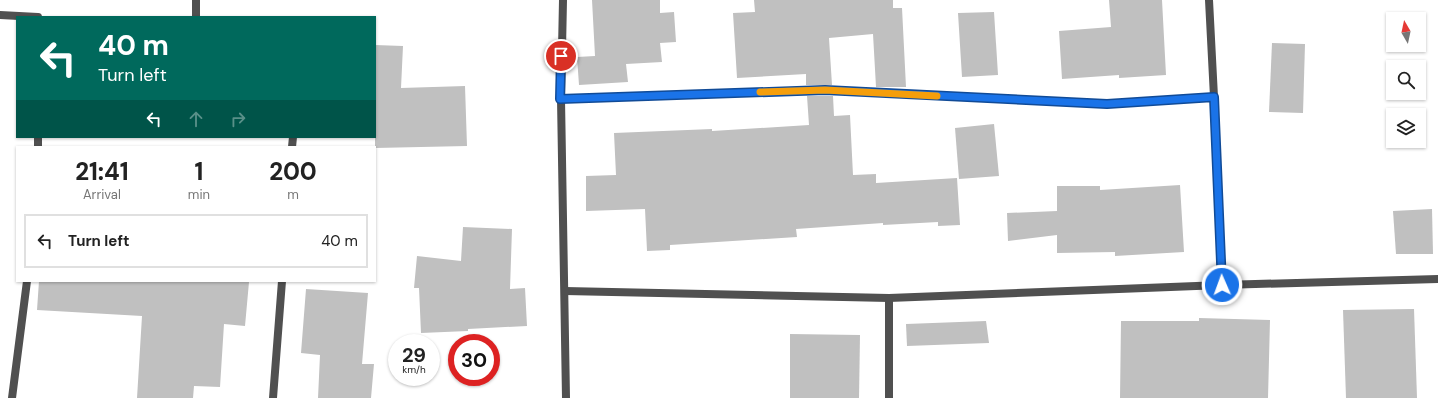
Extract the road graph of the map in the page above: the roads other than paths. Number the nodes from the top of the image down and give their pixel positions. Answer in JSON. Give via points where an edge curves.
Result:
{"nodes":[{"id":1,"x":196,"y":0,"type":"edge"},
{"id":2,"x":563,"y":0,"type":"edge"},
{"id":3,"x":1209,"y":0,"type":"edge"},
{"id":4,"x":0,"y":15,"type":"edge"},
{"id":5,"x":19,"y":16,"type":"edge"},
{"id":6,"x":196,"y":16,"type":"edge"},
{"id":7,"x":1214,"y":97,"type":"junction"},
{"id":8,"x":560,"y":99,"type":"junction"},
{"id":9,"x":1438,"y":279,"type":"edge"},
{"id":10,"x":27,"y":282,"type":"edge"},
{"id":11,"x":282,"y":282,"type":"edge"},
{"id":12,"x":1222,"y":285,"type":"junction"},
{"id":13,"x":565,"y":291,"type":"junction"},
{"id":14,"x":889,"y":298,"type":"junction"},
{"id":15,"x":12,"y":398,"type":"edge"},
{"id":16,"x":273,"y":398,"type":"edge"},
{"id":17,"x":566,"y":398,"type":"edge"},
{"id":18,"x":889,"y":398,"type":"edge"}],
"edges":[{"from":1,"to":6,"type":"street"},
{"from":2,"to":8,"type":"street"},
{"from":3,"to":7,"type":"street"},
{"from":4,"to":5,"type":"street"},
{"from":7,"to":8,"type":"street","via":[[1107,104],[825,90]]},
{"from":7,"to":12,"type":"street"},
{"from":8,"to":13,"type":"street"},
{"from":9,"to":12,"type":"street"},
{"from":10,"to":15,"type":"street"},
{"from":11,"to":16,"type":"street"},
{"from":12,"to":14,"type":"street"},
{"from":13,"to":14,"type":"street"},
{"from":13,"to":17,"type":"street"},
{"from":14,"to":18,"type":"street"}]}
